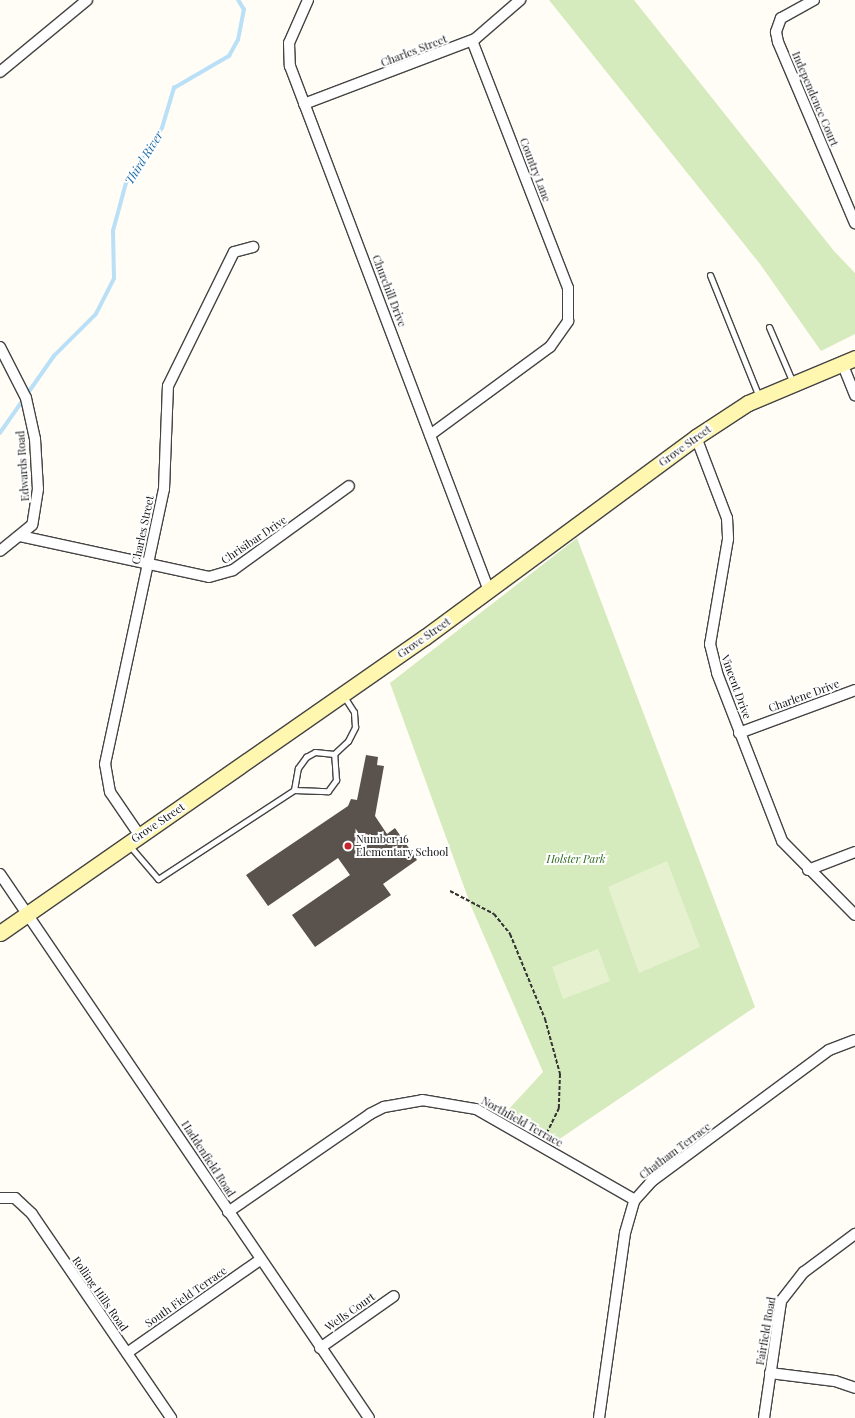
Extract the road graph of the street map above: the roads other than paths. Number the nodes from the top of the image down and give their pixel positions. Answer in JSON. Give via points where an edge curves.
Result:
{"nodes":[{"id":1,"x":87,"y":0,"type":"edge"},
{"id":2,"x":308,"y":0,"type":"edge"},
{"id":3,"x":520,"y":0,"type":"edge"},
{"id":4,"x":814,"y":0,"type":"edge"},
{"id":5,"x":472,"y":41,"type":"junction"},
{"id":6,"x":0,"y":72,"type":"edge"},
{"id":7,"x":304,"y":104,"type":"junction"},
{"id":8,"x":855,"y":223,"type":"edge"},
{"id":9,"x":253,"y":247,"type":"dead end"},
{"id":10,"x":710,"y":275,"type":"dead end"},
{"id":11,"x":769,"y":327,"type":"dead end"},
{"id":12,"x":0,"y":347,"type":"edge"},
{"id":13,"x":849,"y":361,"type":"edge"},
{"id":14,"x":793,"y":383,"type":"junction"},
{"id":15,"x":855,"y":396,"type":"edge"},
{"id":16,"x":759,"y":398,"type":"junction"},
{"id":17,"x":430,"y":435,"type":"junction"},
{"id":18,"x":696,"y":437,"type":"junction"},
{"id":19,"x":349,"y":486,"type":"dead end"},
{"id":20,"x":20,"y":536,"type":"junction"},
{"id":21,"x":0,"y":551,"type":"edge"},
{"id":22,"x":148,"y":565,"type":"junction"},
{"id":23,"x":489,"y":591,"type":"junction"},
{"id":24,"x":855,"y":690,"type":"edge"},
{"id":25,"x":342,"y":695,"type":"junction"},
{"id":26,"x":739,"y":732,"type":"junction"},
{"id":27,"x":334,"y":754,"type":"junction"},
{"id":28,"x":294,"y":790,"type":"junction"},
{"id":29,"x":134,"y":840,"type":"junction"},
{"id":30,"x":855,"y":852,"type":"edge"},
{"id":31,"x":808,"y":870,"type":"junction"},
{"id":32,"x":0,"y":874,"type":"edge"},
{"id":33,"x":27,"y":914,"type":"junction"},
{"id":34,"x":855,"y":915,"type":"edge"},
{"id":35,"x":0,"y":933,"type":"edge"},
{"id":36,"x":855,"y":1040,"type":"edge"},
{"id":37,"x":0,"y":1198,"type":"edge"},
{"id":38,"x":635,"y":1200,"type":"junction"},
{"id":39,"x":228,"y":1212,"type":"junction"},
{"id":40,"x":855,"y":1234,"type":"edge"},
{"id":41,"x":260,"y":1260,"type":"junction"},
{"id":42,"x":394,"y":1296,"type":"dead end"},
{"id":43,"x":320,"y":1348,"type":"junction"},
{"id":44,"x":127,"y":1353,"type":"junction"},
{"id":45,"x":770,"y":1373,"type":"junction"},
{"id":46,"x":855,"y":1388,"type":"edge"},
{"id":47,"x":171,"y":1418,"type":"edge"},
{"id":48,"x":368,"y":1418,"type":"edge"},
{"id":49,"x":598,"y":1418,"type":"edge"},
{"id":50,"x":764,"y":1418,"type":"edge"}],
"edges":[{"from":1,"to":6,"type":"street"},
{"from":2,"to":7,"type":"street","name":"Churchill Drive","via":[[289,43],[288,55]]},
{"from":3,"to":5,"type":"street","name":"Charles Street"},
{"from":4,"to":8,"type":"street","name":"Independence Court","via":[[797,6],[781,18],[776,32]]},
{"from":5,"to":7,"type":"street","name":"Charles Street"},
{"from":5,"to":17,"type":"street","name":"Country Lane","via":[[568,288],[569,310],[564,330],[550,347]]},
{"from":7,"to":17,"type":"street","name":"Churchill Drive"},
{"from":9,"to":22,"type":"street","name":"Charles Street","via":[[234,252],[168,386],[167,465]]},
{"from":10,"to":16,"type":"lane"},
{"from":11,"to":14,"type":"lane"},
{"from":12,"to":20,"type":"street","name":"Edwards Road","via":[[20,382],[35,439],[38,506],[32,525]]},
{"from":13,"to":14,"type":"street","name":"Grove Street"},
{"from":13,"to":15,"type":"street"},
{"from":14,"to":16,"type":"street","name":"Grove Street"},
{"from":16,"to":18,"type":"street","name":"Grove Street"},
{"from":17,"to":23,"type":"street","name":"Churchill Drive"},
{"from":18,"to":23,"type":"street","name":"Grove Street"},
{"from":18,"to":26,"type":"street","name":"Vincent Drive","via":[[727,518],[728,539],[710,644],[717,673]]},
{"from":19,"to":22,"type":"street","name":"Chrisibar Drive","via":[[226,574],[199,577]]},
{"from":20,"to":21,"type":"street","name":"Edwards Road"},
{"from":20,"to":22,"type":"street","name":"Chrisibar Drive"},
{"from":22,"to":29,"type":"street","name":"Charles Street","via":[[106,764],[110,792]]},
{"from":23,"to":25,"type":"street","name":"Grove Street"},
{"from":24,"to":26,"type":"street","name":"Charlene Drive"},
{"from":25,"to":27,"type":"lane","via":[[354,712],[356,727],[348,741]]},
{"from":25,"to":29,"type":"street","name":"Grove Street"},
{"from":26,"to":31,"type":"street","name":"Vincent Drive","via":[[782,841]]},
{"from":27,"to":28,"type":"lane","via":[[315,752],[306,757],[298,768]]},
{"from":27,"to":28,"type":"lane","via":[[336,780],[328,791]]},
{"from":28,"to":29,"type":"lane","via":[[158,879]]},
{"from":29,"to":33,"type":"street","name":"Grove Street"},
{"from":30,"to":31,"type":"street"},
{"from":31,"to":34,"type":"street","name":"Vincent Drive"},
{"from":32,"to":33,"type":"street"},
{"from":33,"to":35,"type":"street","name":"Grove Street"},
{"from":33,"to":39,"type":"street","name":"Haddenfield Road"},
{"from":36,"to":38,"type":"street","name":"Chatham Terrace","via":[[829,1050],[652,1181]]},
{"from":37,"to":44,"type":"street","name":"Rolling Hills Road","via":[[15,1198],[23,1203]]},
{"from":38,"to":39,"type":"street","name":"Northfield Terrace","via":[[541,1146],[460,1104],[422,1100],[403,1103],[370,1114]]},
{"from":38,"to":49,"type":"street","name":"Chatham Terrace","via":[[625,1233]]},
{"from":39,"to":41,"type":"street","name":"Haddenfield Road"},
{"from":40,"to":45,"type":"street","name":"Fairfield Road","via":[[804,1272],[787,1290],[781,1301]]},
{"from":41,"to":43,"type":"street","name":"Haddenfield Road"},
{"from":41,"to":44,"type":"street","name":"South Field Terrace"},
{"from":42,"to":43,"type":"street","name":"Wells Court"},
{"from":43,"to":48,"type":"street","name":"Haddenfield Road"},
{"from":44,"to":47,"type":"street","name":"Rolling Hills Road"},
{"from":45,"to":46,"type":"street","via":[[835,1381]]},
{"from":45,"to":50,"type":"street","name":"Fairfield Road"}]}
